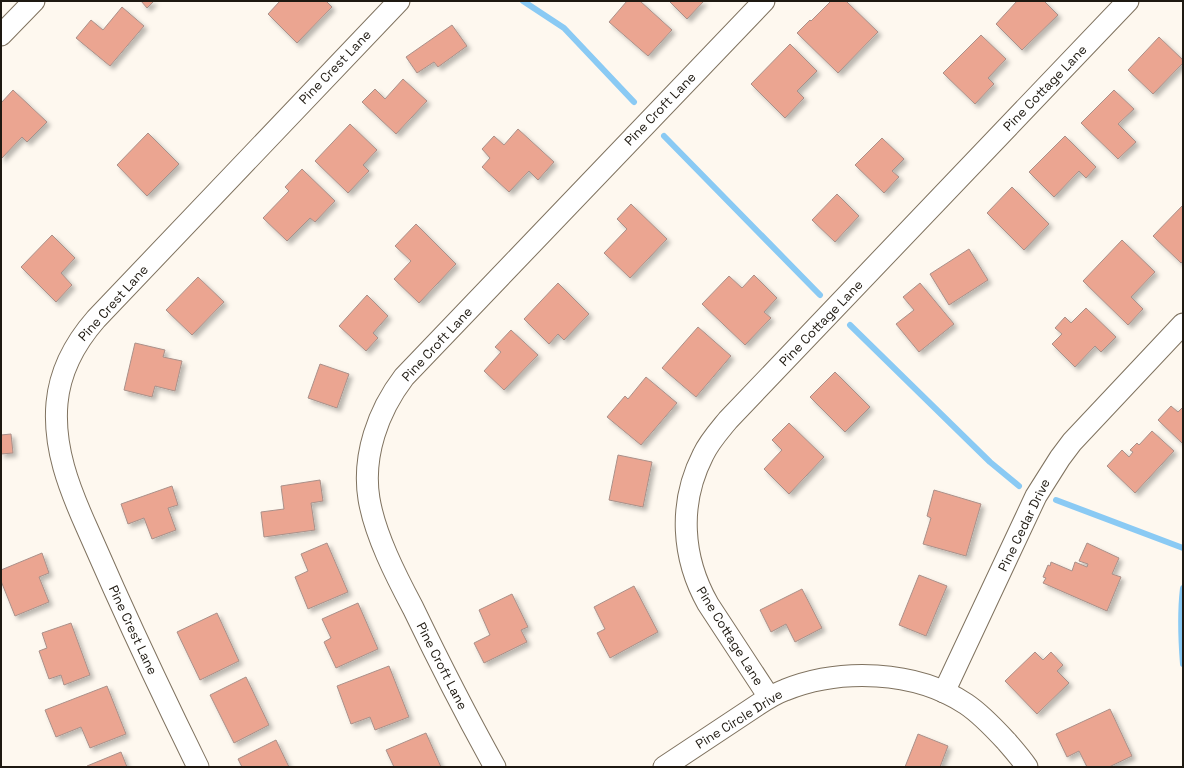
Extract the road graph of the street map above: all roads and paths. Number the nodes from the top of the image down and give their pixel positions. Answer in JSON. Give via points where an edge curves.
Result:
{"nodes":[{"id":1,"x":34,"y":1,"type":"edge"},
{"id":2,"x":399,"y":1,"type":"edge"},
{"id":3,"x":764,"y":1,"type":"edge"},
{"id":4,"x":1128,"y":1,"type":"edge"},
{"id":5,"x":1,"y":35,"type":"edge"},
{"id":6,"x":1183,"y":324,"type":"edge"},
{"id":7,"x":944,"y":692,"type":"junction"},
{"id":8,"x":769,"y":697,"type":"junction"},
{"id":9,"x":198,"y":767,"type":"edge"},
{"id":10,"x":495,"y":767,"type":"edge"},
{"id":11,"x":664,"y":767,"type":"edge"},
{"id":12,"x":1027,"y":767,"type":"edge"}],
"edges":[{"from":1,"to":5,"type":"street"},
{"from":2,"to":9,"type":"street","name":"Pine Crest Lane","via":[[96,319],[75,346],[62,377],[57,402],[57,431],[60,456],[70,488],[124,611]]},
{"from":3,"to":10,"type":"street","name":"Pine Croft Lane","via":[[404,377],[388,400],[377,426],[368,469],[369,498],[376,526],[406,595],[462,708]]},
{"from":4,"to":8,"type":"street","name":"Pine Cottage Lane","via":[[728,420],[703,454],[688,503],[686,522],[690,559],[708,604]]},
{"from":6,"to":7,"type":"street","name":"Pine Cedar Drive","via":[[1083,428],[1047,477]]},
{"from":7,"to":8,"type":"street","name":"Pine Circle Drive","via":[[908,681],[855,675],[812,681]]},
{"from":7,"to":12,"type":"street","name":"Pine Circle Drive","via":[[965,704],[989,724]]},
{"from":8,"to":11,"type":"street","name":"Pine Circle Drive"}]}
